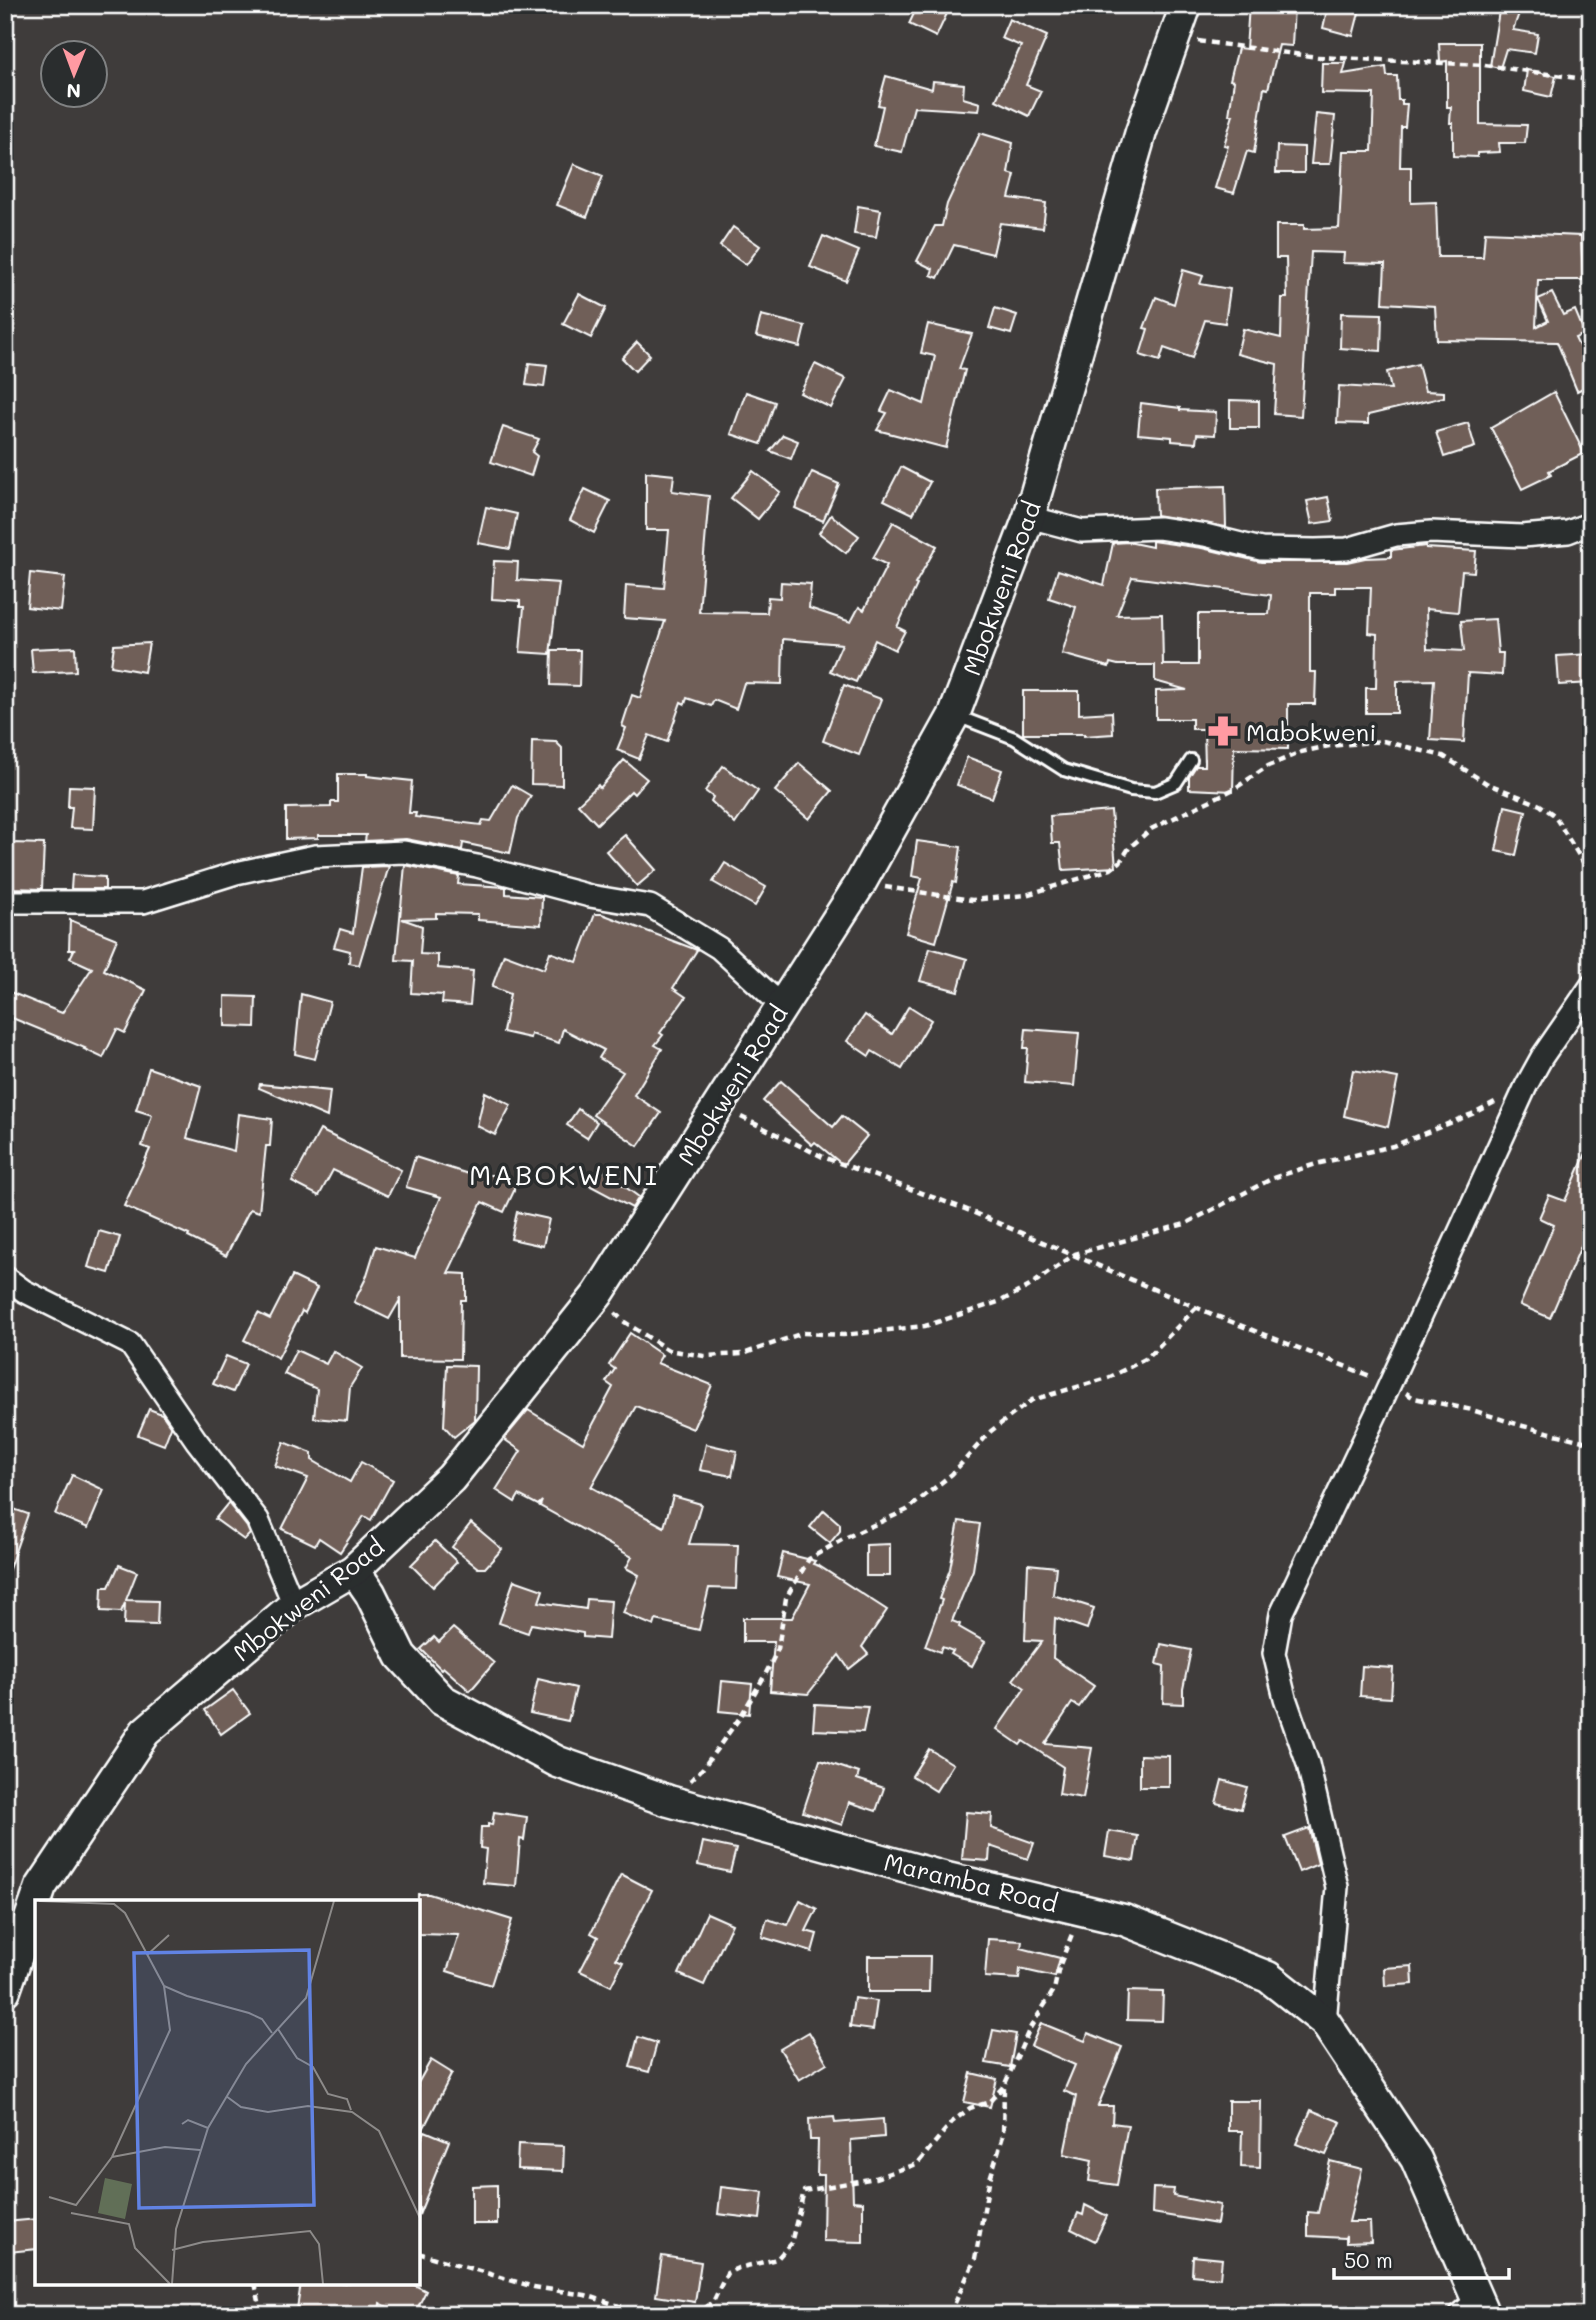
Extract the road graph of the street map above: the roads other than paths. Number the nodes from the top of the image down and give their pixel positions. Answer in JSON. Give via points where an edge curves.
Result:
{"nodes":[{"id":1,"x":1186,"y":5,"type":"edge"},
{"id":2,"x":1030,"y":517,"type":"junction"},
{"id":3,"x":1591,"y":523,"type":"edge"},
{"id":4,"x":954,"y":715,"type":"junction"},
{"id":5,"x":1191,"y":760,"type":"dead end"},
{"id":6,"x":5,"y":902,"type":"edge"},
{"id":7,"x":1591,"y":986,"type":"edge"},
{"id":8,"x":781,"y":1005,"type":"junction"},
{"id":9,"x":5,"y":1278,"type":"edge"},
{"id":10,"x":354,"y":1570,"type":"junction"},
{"id":11,"x":294,"y":1605,"type":"junction"},
{"id":12,"x":36,"y":1900,"type":"edge"},
{"id":13,"x":35,"y":1904,"type":"edge"},
{"id":14,"x":5,"y":1990,"type":"edge"},
{"id":15,"x":1325,"y":2022,"type":"junction"},
{"id":16,"x":1474,"y":2310,"type":"edge"}],
"edges":[{"from":1,"to":2,"type":"street","name":"Mbokweni Road","via":[[1141,132]]},
{"from":2,"to":3,"type":"street","via":[[1082,531],[1159,528],[1261,549],[1315,550],[1347,549],[1396,535],[1432,532],[1569,533]]},
{"from":2,"to":4,"type":"street","name":"Mbokweni Road"},
{"from":4,"to":5,"type":"lane","via":[[1014,738],[1064,770],[1131,790],[1156,792],[1176,783]]},
{"from":4,"to":8,"type":"street","name":"Mbokweni Road","via":[[860,884]]},
{"from":6,"to":8,"type":"street","via":[[143,902],[236,873],[315,856],[404,852],[650,906],[719,948]]},
{"from":7,"to":15,"type":"street","via":[[1527,1086],[1281,1614],[1274,1653],[1337,1887]]},
{"from":8,"to":10,"type":"street","name":"Mbokweni Road","via":[[598,1294],[451,1478]]},
{"from":9,"to":11,"type":"street","via":[[24,1292],[130,1344],[258,1520]]},
{"from":10,"to":11,"type":"street","name":"Mbokweni Road"},
{"from":10,"to":15,"type":"street","name":"Maramba Road","via":[[401,1656],[442,1700],[558,1762],[669,1801],[943,1877],[1124,1920],[1268,1977]]},
{"from":11,"to":12,"type":"street","name":"Mbokweni Road","via":[[145,1732]]},
{"from":13,"to":14,"type":"street","name":"Mbokweni Road"},
{"from":15,"to":16,"type":"street","name":"Maramba Road","via":[[1416,2159]]}]}
